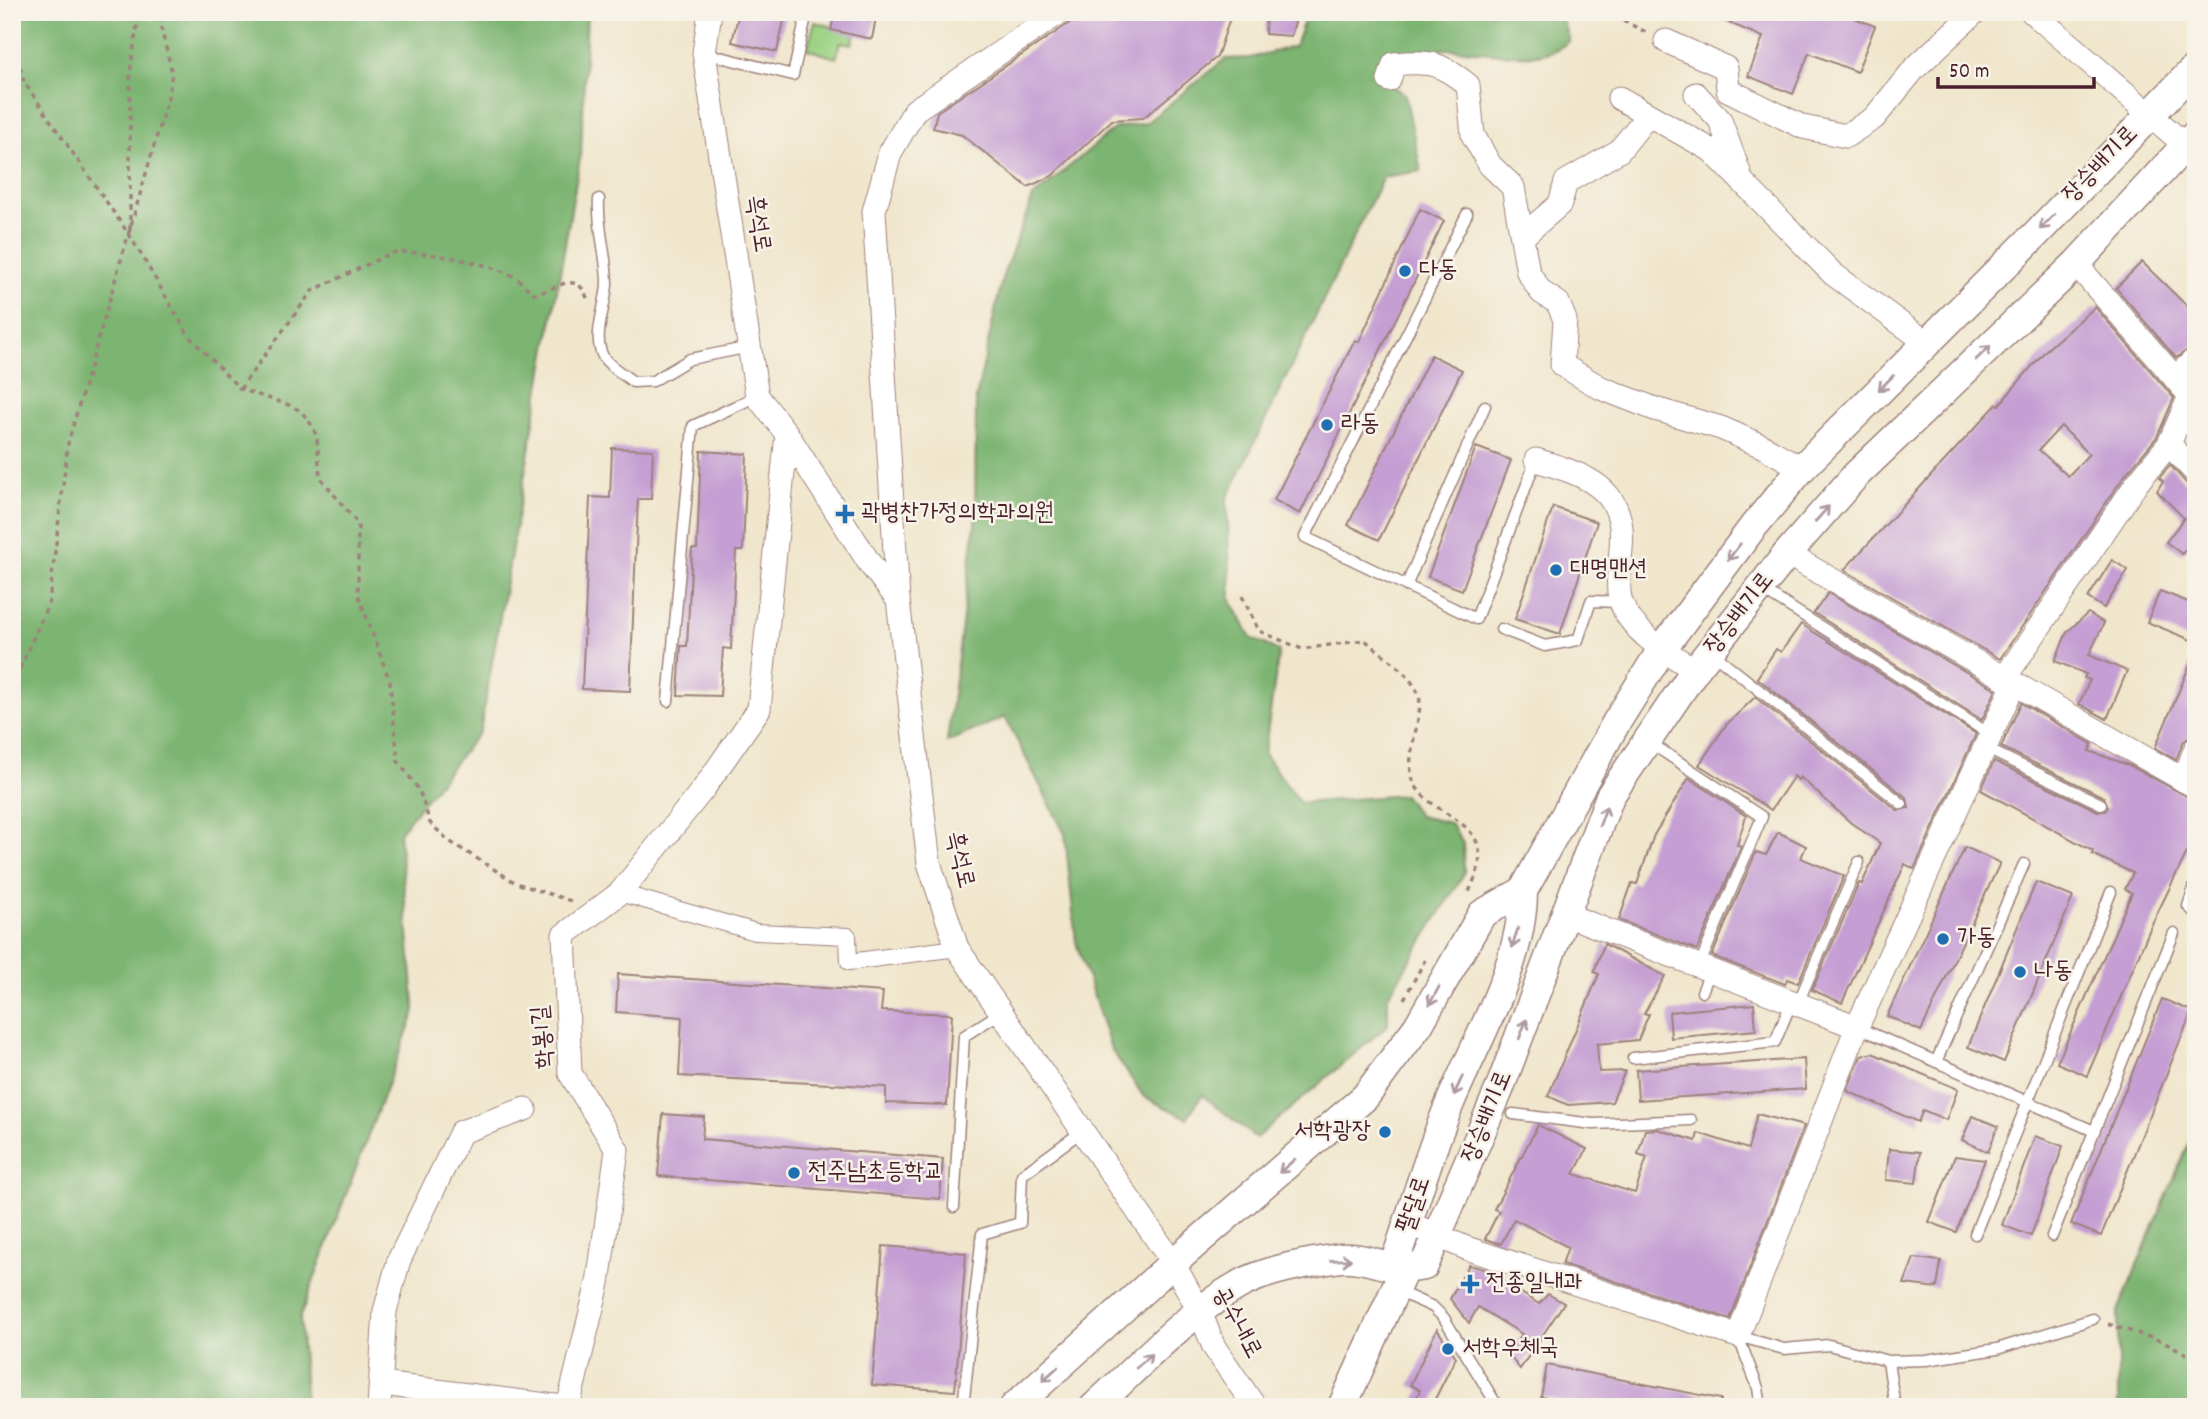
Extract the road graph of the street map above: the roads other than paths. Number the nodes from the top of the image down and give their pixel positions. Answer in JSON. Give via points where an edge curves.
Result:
{"nodes":[{"id":1,"x":710,"y":12,"type":"edge"},
{"id":2,"x":807,"y":12,"type":"edge"},
{"id":3,"x":1060,"y":12,"type":"edge"},
{"id":4,"x":1975,"y":12,"type":"edge"},
{"id":5,"x":2032,"y":12,"type":"edge"},
{"id":6,"x":1666,"y":41,"type":"road end"},
{"id":7,"x":704,"y":52,"type":"junction"},
{"id":8,"x":2196,"y":67,"type":"edge"},
{"id":9,"x":1389,"y":80,"type":"dead end"},
{"id":10,"x":1696,"y":93,"type":"dead end"},
{"id":11,"x":1619,"y":97,"type":"dead end"},
{"id":12,"x":2151,"y":114,"type":"junction"},
{"id":13,"x":1648,"y":115,"type":"junction"},
{"id":14,"x":2191,"y":139,"type":"edge"},
{"id":15,"x":1741,"y":178,"type":"junction"},
{"id":16,"x":599,"y":199,"type":"dead end"},
{"id":17,"x":1467,"y":214,"type":"dead end"},
{"id":18,"x":1523,"y":236,"type":"junction"},
{"id":19,"x":2076,"y":264,"type":"junction"},
{"id":20,"x":1926,"y":342,"type":"junction"},
{"id":21,"x":750,"y":347,"type":"junction"},
{"id":22,"x":2196,"y":358,"type":"edge"},
{"id":23,"x":2175,"y":378,"type":"junction"},
{"id":24,"x":757,"y":396,"type":"junction"},
{"id":25,"x":1485,"y":406,"type":"dead end"},
{"id":26,"x":787,"y":434,"type":"junction"},
{"id":27,"x":2169,"y":444,"type":"junction"},
{"id":28,"x":1536,"y":460,"type":"joint"},
{"id":29,"x":1801,"y":468,"type":"junction"},
{"id":30,"x":2196,"y":473,"type":"edge"},
{"id":31,"x":1787,"y":554,"type":"junction"},
{"id":32,"x":1406,"y":586,"type":"junction"},
{"id":33,"x":1760,"y":589,"type":"junction"},
{"id":34,"x":898,"y":600,"type":"junction"},
{"id":35,"x":1621,"y":602,"type":"junction"},
{"id":36,"x":1501,"y":629,"type":"dead end"},
{"id":37,"x":1662,"y":649,"type":"junction"},
{"id":38,"x":1703,"y":661,"type":"junction"},
{"id":39,"x":2009,"y":682,"type":"junction"},
{"id":40,"x":668,"y":701,"type":"dead end"},
{"id":41,"x":1647,"y":741,"type":"junction"},
{"id":42,"x":1988,"y":742,"type":"junction"},
{"id":43,"x":2196,"y":748,"type":"edge"},
{"id":44,"x":2189,"y":783,"type":"edge"},
{"id":45,"x":2101,"y":803,"type":"dead end"},
{"id":46,"x":1902,"y":804,"type":"dead end"},
{"id":47,"x":1859,"y":862,"type":"dead end"},
{"id":48,"x":2024,"y":864,"type":"dead end"},
{"id":49,"x":2196,"y":882,"type":"edge"},
{"id":50,"x":1523,"y":891,"type":"junction"},
{"id":51,"x":2111,"y":892,"type":"dead end"},
{"id":52,"x":620,"y":893,"type":"junction"},
{"id":53,"x":2196,"y":914,"type":"edge"},
{"id":54,"x":1567,"y":915,"type":"junction"},
{"id":55,"x":2174,"y":933,"type":"dead end"},
{"id":56,"x":957,"y":948,"type":"junction"},
{"id":57,"x":1705,"y":966,"type":"junction"},
{"id":58,"x":1702,"y":992,"type":"dead end"},
{"id":59,"x":1497,"y":1001,"type":"joint"},
{"id":60,"x":1795,"y":1002,"type":"junction"},
{"id":61,"x":1000,"y":1013,"type":"junction"},
{"id":62,"x":1857,"y":1027,"type":"junction"},
{"id":63,"x":1633,"y":1058,"type":"dead end"},
{"id":64,"x":1936,"y":1062,"type":"junction"},
{"id":65,"x":2028,"y":1102,"type":"junction"},
{"id":66,"x":525,"y":1109,"type":"dead end"},
{"id":67,"x":1513,"y":1114,"type":"dead end"},
{"id":68,"x":1691,"y":1120,"type":"dead end"},
{"id":69,"x":2094,"y":1131,"type":"junction"},
{"id":70,"x":1081,"y":1132,"type":"junction"},
{"id":71,"x":954,"y":1208,"type":"dead end"},
{"id":72,"x":1408,"y":1223,"type":"junction"},
{"id":73,"x":1439,"y":1233,"type":"junction"},
{"id":74,"x":1975,"y":1234,"type":"dead end"},
{"id":75,"x":2052,"y":1236,"type":"dead end"},
{"id":76,"x":1173,"y":1263,"type":"junction"},
{"id":77,"x":1399,"y":1280,"type":"junction"},
{"id":78,"x":1200,"y":1312,"type":"junction"},
{"id":79,"x":2093,"y":1319,"type":"road end"},
{"id":80,"x":1738,"y":1336,"type":"junction"},
{"id":81,"x":1888,"y":1361,"type":"junction"},
{"id":82,"x":380,"y":1395,"type":"edge"},
{"id":83,"x":565,"y":1407,"type":"edge"},
{"id":84,"x":963,"y":1407,"type":"edge"},
{"id":85,"x":1014,"y":1407,"type":"edge"},
{"id":86,"x":1094,"y":1407,"type":"edge"},
{"id":87,"x":1255,"y":1407,"type":"edge"},
{"id":88,"x":1342,"y":1407,"type":"edge"},
{"id":89,"x":1498,"y":1407,"type":"edge"},
{"id":90,"x":1761,"y":1407,"type":"edge"},
{"id":91,"x":1895,"y":1407,"type":"edge"}],
"edges":[{"from":1,"to":7,"type":"street","name":"흑석로"},
{"from":2,"to":7,"type":"lane","via":[[793,75]]},
{"from":3,"to":34,"type":"street","name":"흑석로","via":[[915,110],[890,153],[877,200],[874,211]]},
{"from":4,"to":6,"type":"street","via":[[1914,68],[1874,118],[1846,136],[1803,127],[1728,90],[1726,68]]},
{"from":5,"to":12,"type":"street"},
{"from":7,"to":21,"type":"street","name":"흑석로"},
{"from":8,"to":12,"type":"street","name":"장승배기로"},
{"from":9,"to":18,"type":"street","via":[[1394,64],[1420,63],[1442,65],[1468,85],[1473,135],[1490,165],[1513,187]]},
{"from":10,"to":15,"type":"street","via":[[1720,120]]},
{"from":11,"to":13,"type":"street"},
{"from":12,"to":14,"type":"street"},
{"from":12,"to":20,"type":"street","name":"장승배기로","one_way":true},
{"from":13,"to":15,"type":"street","via":[[1711,150]]},
{"from":13,"to":18,"type":"street","via":[[1619,152],[1566,182],[1560,204]]},
{"from":14,"to":19,"type":"street","name":"장승배기로"},
{"from":15,"to":20,"type":"street","via":[[1833,274]]},
{"from":16,"to":21,"type":"lane","via":[[597,218],[604,239],[607,286],[599,344],[604,359],[633,382],[653,381],[690,359]]},
{"from":17,"to":32,"type":"lane","via":[[1305,537]]},
{"from":18,"to":29,"type":"street","via":[[1528,272],[1541,292],[1558,303],[1565,320],[1562,365],[1601,388],[1721,428]]},
{"from":19,"to":23,"type":"street"},
{"from":31,"to":19,"type":"street","name":"장승배기로","one_way":true,"via":[[1856,475]]},
{"from":20,"to":29,"type":"street","name":"장승배기로","one_way":true},
{"from":21,"to":24,"type":"street","name":"흑석로"},
{"from":22,"to":23,"type":"street"},
{"from":23,"to":27,"type":"street","via":[[2190,396]]},
{"from":24,"to":26,"type":"street"},
{"from":24,"to":40,"type":"lane","via":[[693,426]]},
{"from":25,"to":32,"type":"lane"},
{"from":26,"to":34,"type":"street"},
{"from":26,"to":52,"type":"street","name":"학봉1길","via":[[759,709],[704,788]]},
{"from":27,"to":30,"type":"street"},
{"from":27,"to":39,"type":"street","via":[[2137,483]]},
{"from":28,"to":32,"type":"lane","via":[[1476,619]]},
{"from":28,"to":35,"type":"street","via":[[1586,475],[1616,503],[1622,539]]},
{"from":29,"to":37,"type":"street","name":"장승배기로","one_way":true},
{"from":31,"to":33,"type":"street","name":"장승배기로"},
{"from":31,"to":39,"type":"street"},
{"from":33,"to":38,"type":"street","name":"장승배기로"},
{"from":33,"to":42,"type":"lane"},
{"from":34,"to":56,"type":"street","name":"흑석로","via":[[929,863]]},
{"from":35,"to":36,"type":"lane","via":[[1591,601],[1578,640],[1545,646]]},
{"from":35,"to":37,"type":"street","via":[[1642,632]]},
{"from":37,"to":38,"type":"street"},
{"from":37,"to":50,"type":"street","name":"장승배기로"},
{"from":38,"to":41,"type":"street","name":"장승배기로"},
{"from":38,"to":46,"type":"lane"},
{"from":39,"to":42,"type":"street"},
{"from":39,"to":44,"type":"street"},
{"from":54,"to":41,"type":"street","name":"장승배기로","one_way":true,"via":[[1610,796]]},
{"from":41,"to":57,"type":"lane","via":[[1762,817]]},
{"from":42,"to":45,"type":"lane"},
{"from":42,"to":62,"type":"street"},
{"from":43,"to":44,"type":"street"},
{"from":47,"to":60,"type":"lane"},
{"from":48,"to":64,"type":"lane"},
{"from":49,"to":53,"type":"lane","via":[[2188,906]]},
{"from":50,"to":59,"type":"street","name":"장승배기로","one_way":true,"via":[[1523,911]]},
{"from":50,"to":76,"type":"street","one_way":true,"via":[[1482,914],[1418,1026],[1366,1097]]},
{"from":51,"to":65,"type":"lane"},
{"from":52,"to":56,"type":"street","via":[[756,932],[848,936],[849,962]]},
{"from":52,"to":83,"type":"street","name":"학봉1길","via":[[564,935],[570,1073],[617,1150],[598,1283]]},
{"from":54,"to":57,"type":"street"},
{"from":73,"to":54,"type":"street","name":"장승배기로","one_way":true},
{"from":55,"to":69,"type":"lane"},
{"from":56,"to":61,"type":"street","name":"흑석로"},
{"from":57,"to":58,"type":"lane"},
{"from":57,"to":60,"type":"street"},
{"from":59,"to":72,"type":"street","name":"팔달로","one_way":true,"via":[[1450,1104]]},
{"from":60,"to":62,"type":"street"},
{"from":60,"to":63,"type":"lane","via":[[1775,1042]]},
{"from":61,"to":70,"type":"street","name":"흑석로"},
{"from":61,"to":71,"type":"lane","via":[[964,1036]]},
{"from":62,"to":64,"type":"lane"},
{"from":62,"to":80,"type":"street"},
{"from":64,"to":65,"type":"lane"},
{"from":65,"to":69,"type":"lane"},
{"from":65,"to":74,"type":"lane"},
{"from":66,"to":82,"type":"street","via":[[461,1132],[399,1260],[385,1311]]},
{"from":67,"to":68,"type":"lane","via":[[1593,1124]]},
{"from":69,"to":75,"type":"lane"},
{"from":70,"to":76,"type":"street","name":"흑석로","via":[[1122,1184]]},
{"from":70,"to":84,"type":"lane","via":[[1023,1175],[1020,1223],[982,1234]]},
{"from":72,"to":73,"type":"street"},
{"from":72,"to":77,"type":"street","name":"팔달로","via":[[1397,1256]]},
{"from":73,"to":77,"type":"street","name":"장승배기로","via":[[1424,1266]]},
{"from":73,"to":80,"type":"street","via":[[1466,1248]]},
{"from":76,"to":78,"type":"street","name":"공수내로"},
{"from":76,"to":85,"type":"street","one_way":true},
{"from":78,"to":77,"type":"street","one_way":true,"via":[[1238,1285],[1292,1266],[1344,1258]]},
{"from":77,"to":88,"type":"street","name":"팔달로"},
{"from":77,"to":89,"type":"lane","via":[[1444,1318]]},
{"from":86,"to":78,"type":"street","one_way":true},
{"from":78,"to":87,"type":"street","name":"공수내로","via":[[1214,1347]]},
{"from":79,"to":81,"type":"lane","via":[[1997,1349],[1957,1357]]},
{"from":80,"to":81,"type":"lane","via":[[1784,1349],[1829,1345]]},
{"from":80,"to":90,"type":"lane"},
{"from":81,"to":91,"type":"lane"},
{"from":82,"to":83,"type":"street"}]}
